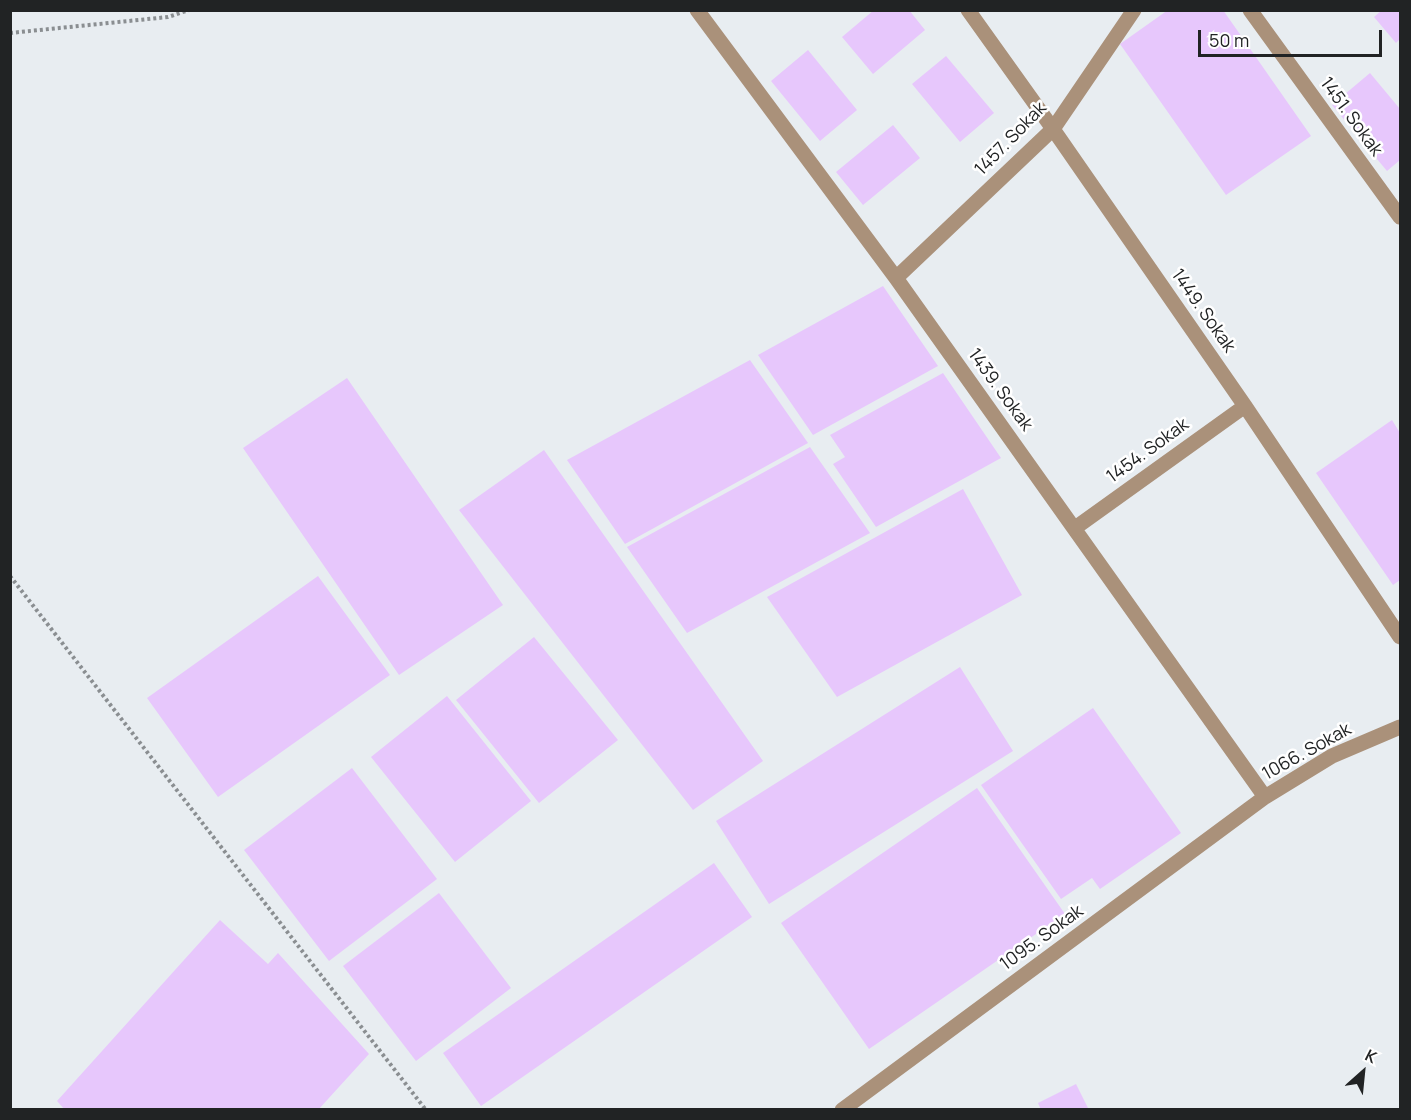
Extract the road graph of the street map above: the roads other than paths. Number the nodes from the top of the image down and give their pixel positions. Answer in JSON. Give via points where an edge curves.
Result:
{"nodes":[{"id":1,"x":697,"y":10,"type":"edge"},
{"id":2,"x":968,"y":10,"type":"edge"},
{"id":3,"x":1134,"y":10,"type":"edge"},
{"id":4,"x":1250,"y":10,"type":"edge"},
{"id":5,"x":1053,"y":129,"type":"junction"},
{"id":6,"x":1401,"y":218,"type":"edge"},
{"id":7,"x":896,"y":278,"type":"junction"},
{"id":8,"x":1245,"y":406,"type":"junction"},
{"id":9,"x":1075,"y":528,"type":"junction"},
{"id":10,"x":1401,"y":637,"type":"edge"},
{"id":11,"x":1401,"y":727,"type":"edge"},
{"id":12,"x":1265,"y":797,"type":"junction"},
{"id":13,"x":842,"y":1110,"type":"edge"}],
"edges":[{"from":1,"to":7,"type":"street","name":"1439. Sokak"},
{"from":2,"to":5,"type":"street","name":"1449. Sokak"},
{"from":3,"to":5,"type":"street","name":"1457. Sokak"},
{"from":4,"to":6,"type":"street","name":"1451. Sokak"},
{"from":5,"to":7,"type":"street","name":"1457. Sokak"},
{"from":5,"to":8,"type":"street","name":"1449. Sokak"},
{"from":7,"to":9,"type":"street","name":"1439. Sokak"},
{"from":8,"to":9,"type":"street","name":"1454. Sokak"},
{"from":8,"to":10,"type":"street","name":"1449. Sokak"},
{"from":9,"to":12,"type":"street","name":"1439. Sokak"},
{"from":11,"to":12,"type":"street","name":"1066. Sokak","via":[[1332,756]]},
{"from":12,"to":13,"type":"street","name":"1095. Sokak"}]}
